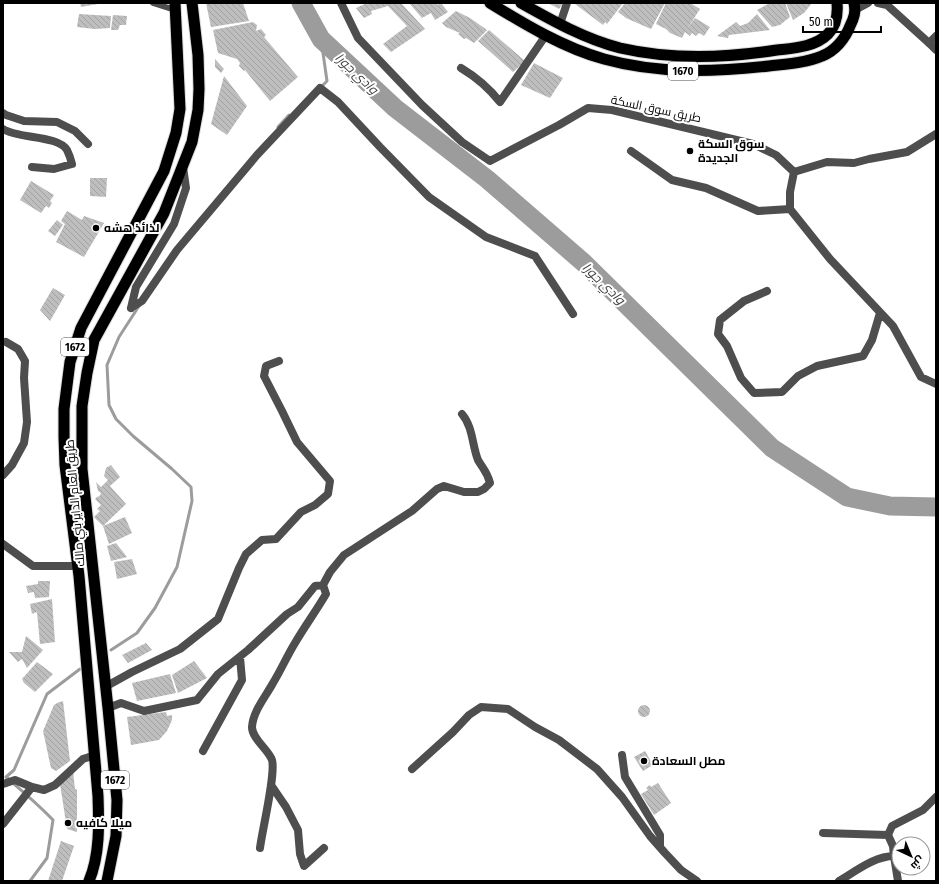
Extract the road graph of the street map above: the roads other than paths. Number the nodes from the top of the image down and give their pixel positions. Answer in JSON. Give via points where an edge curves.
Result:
{"nodes":[{"id":1,"x":153,"y":3,"type":"edge"},
{"id":2,"x":192,"y":3,"type":"edge"},
{"id":3,"x":341,"y":3,"type":"edge"},
{"id":4,"x":490,"y":3,"type":"edge"},
{"id":5,"x":521,"y":3,"type":"edge"},
{"id":6,"x":567,"y":3,"type":"edge"},
{"id":7,"x":868,"y":3,"type":"edge"},
{"id":8,"x":878,"y":3,"type":"edge"},
{"id":9,"x":175,"y":6,"type":"edge"},
{"id":10,"x":855,"y":6,"type":"edge"},
{"id":11,"x":837,"y":8,"type":"edge"},
{"id":12,"x":560,"y":24,"type":"junction"},
{"id":13,"x":546,"y":35,"type":"junction"},
{"id":14,"x":936,"y":36,"type":"edge"},
{"id":15,"x":929,"y":43,"type":"junction"},
{"id":16,"x":936,"y":50,"type":"edge"},
{"id":17,"x":461,"y":68,"type":"dead end"},
{"id":18,"x":3,"y":113,"type":"edge"},
{"id":19,"x":3,"y":129,"type":"edge"},
{"id":20,"x":936,"y":134,"type":"edge"},
{"id":21,"x":88,"y":144,"type":"dead end"},
{"id":22,"x":631,"y":151,"type":"dead end"},
{"id":23,"x":32,"y":167,"type":"dead end"},
{"id":24,"x":183,"y":167,"type":"junction"},
{"id":25,"x":794,"y":172,"type":"junction"},
{"id":26,"x":790,"y":209,"type":"junction"},
{"id":27,"x":768,"y":291,"type":"dead end"},
{"id":28,"x":880,"y":313,"type":"junction"},
{"id":29,"x":573,"y":314,"type":"dead end"},
{"id":30,"x":6,"y":342,"type":"dead end"},
{"id":31,"x":280,"y":361,"type":"dead end"},
{"id":32,"x":936,"y":384,"type":"edge"},
{"id":33,"x":462,"y":414,"type":"dead end"},
{"id":34,"x":3,"y":475,"type":"edge"},
{"id":35,"x":3,"y":544,"type":"edge"},
{"id":36,"x":78,"y":566,"type":"junction"},
{"id":37,"x":323,"y":585,"type":"junction"},
{"id":38,"x":240,"y":657,"type":"junction"},
{"id":39,"x":106,"y":687,"type":"junction"},
{"id":40,"x":108,"y":708,"type":"junction"},
{"id":41,"x":203,"y":751,"type":"dead end"},
{"id":42,"x":95,"y":755,"type":"junction"},
{"id":43,"x":622,"y":755,"type":"dead end"},
{"id":44,"x":412,"y":769,"type":"dead end"},
{"id":45,"x":3,"y":784,"type":"edge"},
{"id":46,"x":271,"y":785,"type":"junction"},
{"id":47,"x":32,"y":787,"type":"junction"},
{"id":48,"x":936,"y":797,"type":"edge"},
{"id":49,"x":3,"y":824,"type":"edge"},
{"id":50,"x":823,"y":833,"type":"dead end"},
{"id":51,"x":888,"y":834,"type":"junction"},
{"id":52,"x":891,"y":840,"type":"edge"},
{"id":53,"x":660,"y":847,"type":"junction"},
{"id":54,"x":260,"y":848,"type":"dead end"},
{"id":55,"x":324,"y":848,"type":"dead end"},
{"id":56,"x":891,"y":856,"type":"edge"},
{"id":57,"x":89,"y":881,"type":"edge"},
{"id":58,"x":107,"y":881,"type":"edge"},
{"id":59,"x":697,"y":881,"type":"edge"},
{"id":60,"x":839,"y":881,"type":"edge"}],
"edges":[{"from":1,"to":9,"type":"lane"},
{"from":2,"to":24,"type":"highway","name":"طريق العام الداير بني مالك","number":"1672","via":[[198,55],[198,110],[192,142]]},
{"from":3,"to":25,"type":"street","name":"طريق سوق السكة","via":[[358,38],[422,105],[462,142],[490,161],[588,108],[612,110],[753,144],[776,155]]},
{"from":4,"to":13,"type":"highway","number":"1670"},
{"from":5,"to":12,"type":"highway","number":"1670"},
{"from":6,"to":12,"type":"street"},
{"from":7,"to":10,"type":"street"},
{"from":8,"to":15,"type":"street","via":[[886,5]]},
{"from":9,"to":36,"type":"highway","name":"طريق العام الداير بني مالك","number":"1672","via":[[180,109],[176,133],[164,171],[81,328],[70,362],[64,409],[65,465]]},
{"from":10,"to":11,"type":"highway"},
{"from":10,"to":13,"type":"highway","number":"1670","via":[[847,34],[835,48],[822,56],[795,63],[720,71],[674,71],[628,65],[602,58]]},
{"from":11,"to":12,"type":"highway","number":"1670","via":[[835,24],[828,34],[804,46],[712,57],[661,55],[620,48]]},
{"from":13,"to":17,"type":"street","via":[[500,102],[474,76]]},
{"from":14,"to":15,"type":"street"},
{"from":15,"to":16,"type":"street"},
{"from":18,"to":21,"type":"street","via":[[24,121],[57,122],[75,131]]},
{"from":19,"to":23,"type":"street","via":[[32,138],[52,140],[66,149],[72,164],[54,169]]},
{"from":20,"to":25,"type":"street","via":[[907,152],[854,163],[827,162]]},
{"from":22,"to":26,"type":"street","via":[[672,180],[706,188],[758,210]]},
{"from":24,"to":29,"type":"street","via":[[186,188],[174,224],[136,287],[131,308],[142,302],[176,250],[257,155],[320,88],[338,102],[429,197],[486,237],[535,256]]},
{"from":24,"to":39,"type":"highway","name":"طريق العام الداير بني مالك","number":"1672","via":[[164,213],[94,340],[82,406],[82,469]]},
{"from":25,"to":26,"type":"street"},
{"from":26,"to":28,"type":"street","via":[[830,259]]},
{"from":27,"to":28,"type":"street","via":[[744,301],[720,320],[718,334],[727,346],[741,378],[754,393],[782,392],[798,376],[817,366],[863,356],[872,340]]},
{"from":28,"to":32,"type":"street","via":[[893,326],[921,377]]},
{"from":30,"to":34,"type":"street","via":[[18,349],[25,361],[27,422],[24,443],[12,465]]},
{"from":31,"to":39,"type":"street","via":[[266,366],[264,376],[297,442],[330,481],[328,494],[301,512],[276,539],[262,540],[246,554],[218,619],[180,650]]},
{"from":33,"to":37,"type":"street","via":[[468,421],[479,462],[488,474],[490,482],[478,492],[464,492],[444,486],[437,489],[412,511],[344,555]]},
{"from":35,"to":36,"type":"street","via":[[33,566]]},
{"from":36,"to":42,"type":"highway","name":"طريق العام الداير بني مالك","number":"1672"},
{"from":37,"to":38,"type":"street","via":[[315,586],[298,607]]},
{"from":37,"to":46,"type":"street","via":[[326,594],[295,642],[253,720],[252,729],[272,762]]},
{"from":38,"to":40,"type":"street","via":[[218,674],[197,700],[144,711],[122,703]]},
{"from":38,"to":41,"type":"street","via":[[242,680]]},
{"from":39,"to":40,"type":"highway","name":"طريق العام الداير بني مالك","number":"1672"},
{"from":40,"to":58,"type":"highway","name":"طريق العام الداير بني مالك","number":"1672","via":[[117,800],[116,836]]},
{"from":42,"to":47,"type":"street","via":[[83,759],[55,785],[44,790]]},
{"from":42,"to":57,"type":"highway","name":"طريق العام الداير بني مالك","number":"1672","via":[[99,830],[93,872]]},
{"from":43,"to":53,"type":"street","via":[[625,776],[660,836]]},
{"from":44,"to":53,"type":"street","via":[[469,715],[481,707],[508,709],[559,740],[597,769]]},
{"from":45,"to":47,"type":"street","via":[[15,780]]},
{"from":46,"to":54,"type":"street"},
{"from":46,"to":55,"type":"street","via":[[298,830],[304,866]]},
{"from":47,"to":49,"type":"street"},
{"from":48,"to":51,"type":"street","via":[[923,810],[892,826]]},
{"from":50,"to":51,"type":"street"},
{"from":51,"to":52,"type":"street"},
{"from":53,"to":59,"type":"street","via":[[681,870]]},
{"from":56,"to":60,"type":"street","via":[[870,863]]}]}
